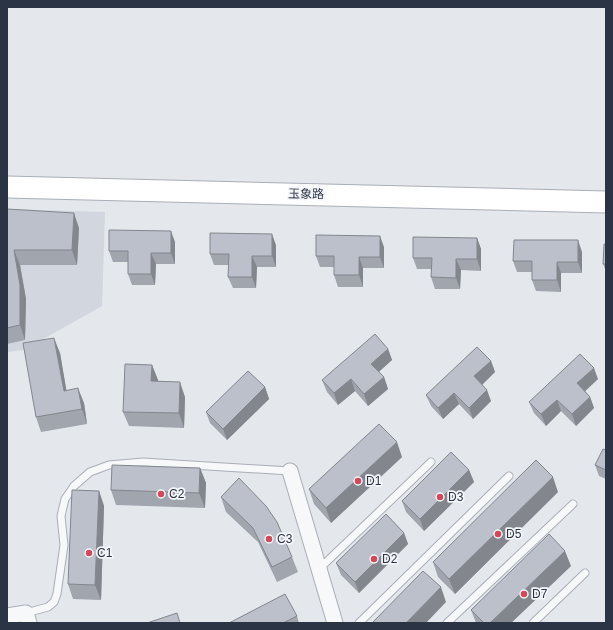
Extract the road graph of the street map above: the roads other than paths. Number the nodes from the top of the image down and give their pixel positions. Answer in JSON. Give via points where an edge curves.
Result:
{"nodes":[{"id":1,"x":7,"y":187,"type":"edge"},
{"id":2,"x":7,"y":194,"type":"edge"},
{"id":3,"x":606,"y":202,"type":"edge"},
{"id":4,"x":606,"y":209,"type":"edge"},
{"id":5,"x":431,"y":462,"type":"dead end"},
{"id":6,"x":290,"y":471,"type":"joint"},
{"id":7,"x":509,"y":476,"type":"dead end"},
{"id":8,"x":573,"y":504,"type":"dead end"},
{"id":9,"x":319,"y":569,"type":"junction"},
{"id":10,"x":585,"y":573,"type":"dead end"},
{"id":11,"x":7,"y":616,"type":"edge"},
{"id":12,"x":27,"y":618,"type":"edge"},
{"id":13,"x":335,"y":623,"type":"edge"},
{"id":14,"x":359,"y":623,"type":"edge"},
{"id":15,"x":447,"y":623,"type":"edge"},
{"id":16,"x":533,"y":623,"type":"edge"}],
"edges":[{"from":1,"to":3,"type":"street","name":"玉象路"},
{"from":2,"to":4,"type":"street","name":"玉象路"},
{"from":5,"to":9,"type":"lane"},
{"from":6,"to":9,"type":"street"},
{"from":6,"to":12,"type":"lane","via":[[143,462],[109,465],[90,472],[74,486],[65,499],[61,516],[64,545],[54,602]]},
{"from":7,"to":14,"type":"lane"},
{"from":8,"to":15,"type":"lane"},
{"from":9,"to":13,"type":"street"},
{"from":10,"to":16,"type":"lane"},
{"from":11,"to":12,"type":"street"}]}
